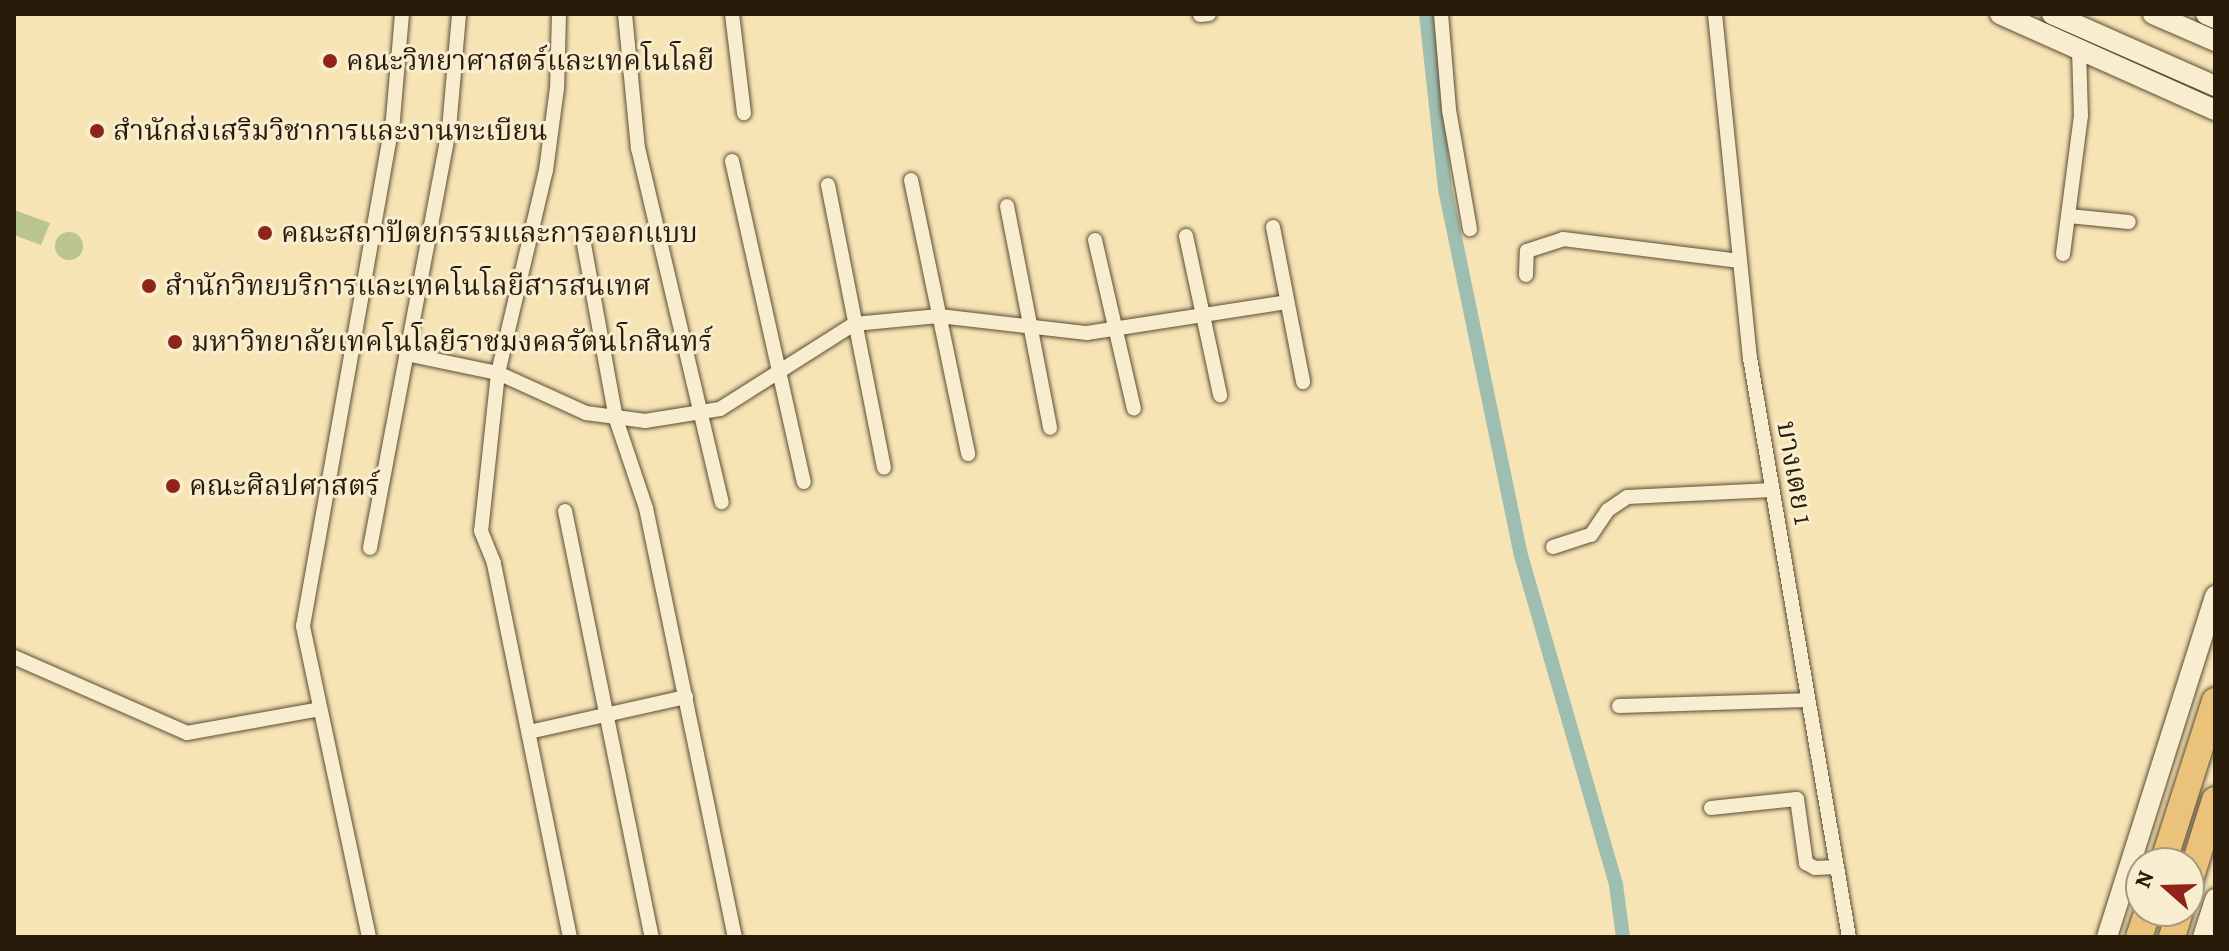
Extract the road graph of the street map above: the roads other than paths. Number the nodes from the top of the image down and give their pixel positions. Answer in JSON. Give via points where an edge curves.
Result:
{"nodes":[{"id":1,"x":402,"y":14,"type":"edge"},
{"id":2,"x":459,"y":14,"type":"edge"},
{"id":3,"x":559,"y":14,"type":"edge"},
{"id":4,"x":625,"y":14,"type":"edge"},
{"id":5,"x":732,"y":14,"type":"edge"},
{"id":6,"x":1209,"y":14,"type":"edge"},
{"id":7,"x":1441,"y":14,"type":"edge"},
{"id":8,"x":1715,"y":14,"type":"edge"},
{"id":9,"x":2000,"y":14,"type":"edge"},
{"id":10,"x":2052,"y":14,"type":"edge"},
{"id":11,"x":2153,"y":14,"type":"edge"},
{"id":12,"x":2206,"y":14,"type":"edge"},
{"id":13,"x":1200,"y":15,"type":"edge"},
{"id":14,"x":2215,"y":18,"type":"edge"},
{"id":15,"x":2215,"y":41,"type":"edge"},
{"id":16,"x":2079,"y":49,"type":"junction"},
{"id":17,"x":2215,"y":86,"type":"edge"},
{"id":18,"x":2188,"y":97,"type":"junction"},
{"id":19,"x":2215,"y":98,"type":"edge"},
{"id":20,"x":2215,"y":110,"type":"edge"},
{"id":21,"x":744,"y":113,"type":"dead end"},
{"id":22,"x":732,"y":161,"type":"dead end"},
{"id":23,"x":911,"y":180,"type":"dead end"},
{"id":24,"x":828,"y":185,"type":"dead end"},
{"id":25,"x":1007,"y":206,"type":"dead end"},
{"id":26,"x":2069,"y":216,"type":"junction"},
{"id":27,"x":2129,"y":222,"type":"dead end"},
{"id":28,"x":1273,"y":227,"type":"dead end"},
{"id":29,"x":1470,"y":229,"type":"dead end"},
{"id":30,"x":1186,"y":236,"type":"dead end"},
{"id":31,"x":583,"y":239,"type":"dead end"},
{"id":32,"x":1095,"y":240,"type":"dead end"},
{"id":33,"x":2063,"y":254,"type":"dead end"},
{"id":34,"x":1740,"y":261,"type":"junction"},
{"id":35,"x":1526,"y":275,"type":"dead end"},
{"id":36,"x":1287,"y":302,"type":"junction"},
{"id":37,"x":1201,"y":314,"type":"junction"},
{"id":38,"x":939,"y":316,"type":"junction"},
{"id":39,"x":854,"y":324,"type":"junction"},
{"id":40,"x":1118,"y":328,"type":"junction"},
{"id":41,"x":1031,"y":329,"type":"junction"},
{"id":42,"x":406,"y":354,"type":"junction"},
{"id":43,"x":780,"y":370,"type":"junction"},
{"id":44,"x":498,"y":373,"type":"junction"},
{"id":45,"x":1303,"y":382,"type":"dead end"},
{"id":46,"x":1220,"y":395,"type":"dead end"},
{"id":47,"x":1134,"y":409,"type":"dead end"},
{"id":48,"x":702,"y":416,"type":"junction"},
{"id":49,"x":616,"y":419,"type":"junction"},
{"id":50,"x":1050,"y":428,"type":"dead end"},
{"id":51,"x":968,"y":454,"type":"dead end"},
{"id":52,"x":884,"y":468,"type":"dead end"},
{"id":53,"x":804,"y":482,"type":"dead end"},
{"id":54,"x":1772,"y":490,"type":"junction"},
{"id":55,"x":722,"y":502,"type":"dead end"},
{"id":56,"x":565,"y":511,"type":"dead end"},
{"id":57,"x":1553,"y":547,"type":"dead end"},
{"id":58,"x":370,"y":548,"type":"dead end"},
{"id":59,"x":2215,"y":596,"type":"edge"},
{"id":60,"x":14,"y":657,"type":"edge"},
{"id":61,"x":686,"y":697,"type":"junction"},
{"id":62,"x":1807,"y":700,"type":"junction"},
{"id":63,"x":2215,"y":701,"type":"edge"},
{"id":64,"x":1619,"y":706,"type":"dead end"},
{"id":65,"x":320,"y":709,"type":"junction"},
{"id":66,"x":607,"y":713,"type":"junction"},
{"id":67,"x":529,"y":732,"type":"junction"},
{"id":68,"x":2215,"y":800,"type":"edge"},
{"id":69,"x":1711,"y":808,"type":"dead end"},
{"id":70,"x":2168,"y":847,"type":"edge"},
{"id":71,"x":2200,"y":847,"type":"edge"},
{"id":72,"x":1836,"y":867,"type":"junction"},
{"id":73,"x":2215,"y":899,"type":"edge"},
{"id":74,"x":369,"y":937,"type":"edge"},
{"id":75,"x":570,"y":937,"type":"edge"},
{"id":76,"x":652,"y":937,"type":"edge"},
{"id":77,"x":735,"y":937,"type":"edge"},
{"id":78,"x":1849,"y":937,"type":"edge"},
{"id":79,"x":2107,"y":937,"type":"edge"},
{"id":80,"x":2203,"y":937,"type":"edge"}],
"edges":[{"from":1,"to":65,"type":"street","via":[[393,119],[304,605],[303,626]]},
{"from":2,"to":42,"type":"street","via":[[449,129]]},
{"from":3,"to":44,"type":"street","via":[[557,88],[546,170]]},
{"from":4,"to":48,"type":"street","via":[[638,148]]},
{"from":5,"to":21,"type":"street"},
{"from":6,"to":13,"type":"street"},
{"from":7,"to":29,"type":"street","via":[[1449,110]]},
{"from":8,"to":34,"type":"street","name":"บางเตย 1"},
{"from":9,"to":16,"type":"main road"},
{"from":10,"to":17,"type":"main road"},
{"from":11,"to":15,"type":"main road"},
{"from":12,"to":14,"type":"main road"},
{"from":16,"to":18,"type":"main road"},
{"from":16,"to":26,"type":"street","via":[[2081,116]]},
{"from":18,"to":19,"type":"main road"},
{"from":18,"to":20,"type":"main road"},
{"from":22,"to":43,"type":"street"},
{"from":23,"to":38,"type":"street"},
{"from":24,"to":39,"type":"street"},
{"from":25,"to":41,"type":"street"},
{"from":26,"to":27,"type":"street"},
{"from":26,"to":33,"type":"street"},
{"from":28,"to":36,"type":"street"},
{"from":30,"to":37,"type":"street"},
{"from":31,"to":49,"type":"street"},
{"from":32,"to":40,"type":"street"},
{"from":34,"to":35,"type":"street","via":[[1563,239],[1527,251]]},
{"from":34,"to":54,"type":"street","name":"บางเตย 1"},
{"from":36,"to":37,"type":"street"},
{"from":36,"to":45,"type":"street"},
{"from":37,"to":40,"type":"street"},
{"from":37,"to":46,"type":"street"},
{"from":38,"to":39,"type":"street"},
{"from":38,"to":41,"type":"street"},
{"from":38,"to":51,"type":"street"},
{"from":39,"to":43,"type":"street"},
{"from":39,"to":52,"type":"street"},
{"from":40,"to":41,"type":"street","via":[[1087,333]]},
{"from":40,"to":47,"type":"street"},
{"from":41,"to":50,"type":"street"},
{"from":42,"to":44,"type":"street"},
{"from":42,"to":58,"type":"street"},
{"from":43,"to":48,"type":"street","via":[[745,397]]},
{"from":43,"to":53,"type":"street"},
{"from":44,"to":49,"type":"street","via":[[560,405]]},
{"from":44,"to":67,"type":"street","via":[[481,531],[494,564]]},
{"from":48,"to":49,"type":"street"},
{"from":48,"to":55,"type":"street"},
{"from":49,"to":61,"type":"street","via":[[646,508]]},
{"from":54,"to":57,"type":"street","via":[[1627,497],[1608,510],[1591,535]]},
{"from":54,"to":62,"type":"street","name":"บางเตย 1"},
{"from":56,"to":66,"type":"street"},
{"from":59,"to":79,"type":"main road"},
{"from":60,"to":65,"type":"street","via":[[187,733]]},
{"from":61,"to":66,"type":"street"},
{"from":61,"to":77,"type":"street"},
{"from":62,"to":64,"type":"street"},
{"from":62,"to":72,"type":"street","name":"บางเตย 1"},
{"from":63,"to":70,"type":"highway"},
{"from":65,"to":74,"type":"street"},
{"from":66,"to":67,"type":"street"},
{"from":66,"to":76,"type":"street"},
{"from":67,"to":75,"type":"street"},
{"from":68,"to":71,"type":"highway"},
{"from":69,"to":72,"type":"street","via":[[1797,799],[1806,863]]},
{"from":72,"to":78,"type":"street","name":"บางเตย 1"},
{"from":73,"to":80,"type":"main road"}]}
